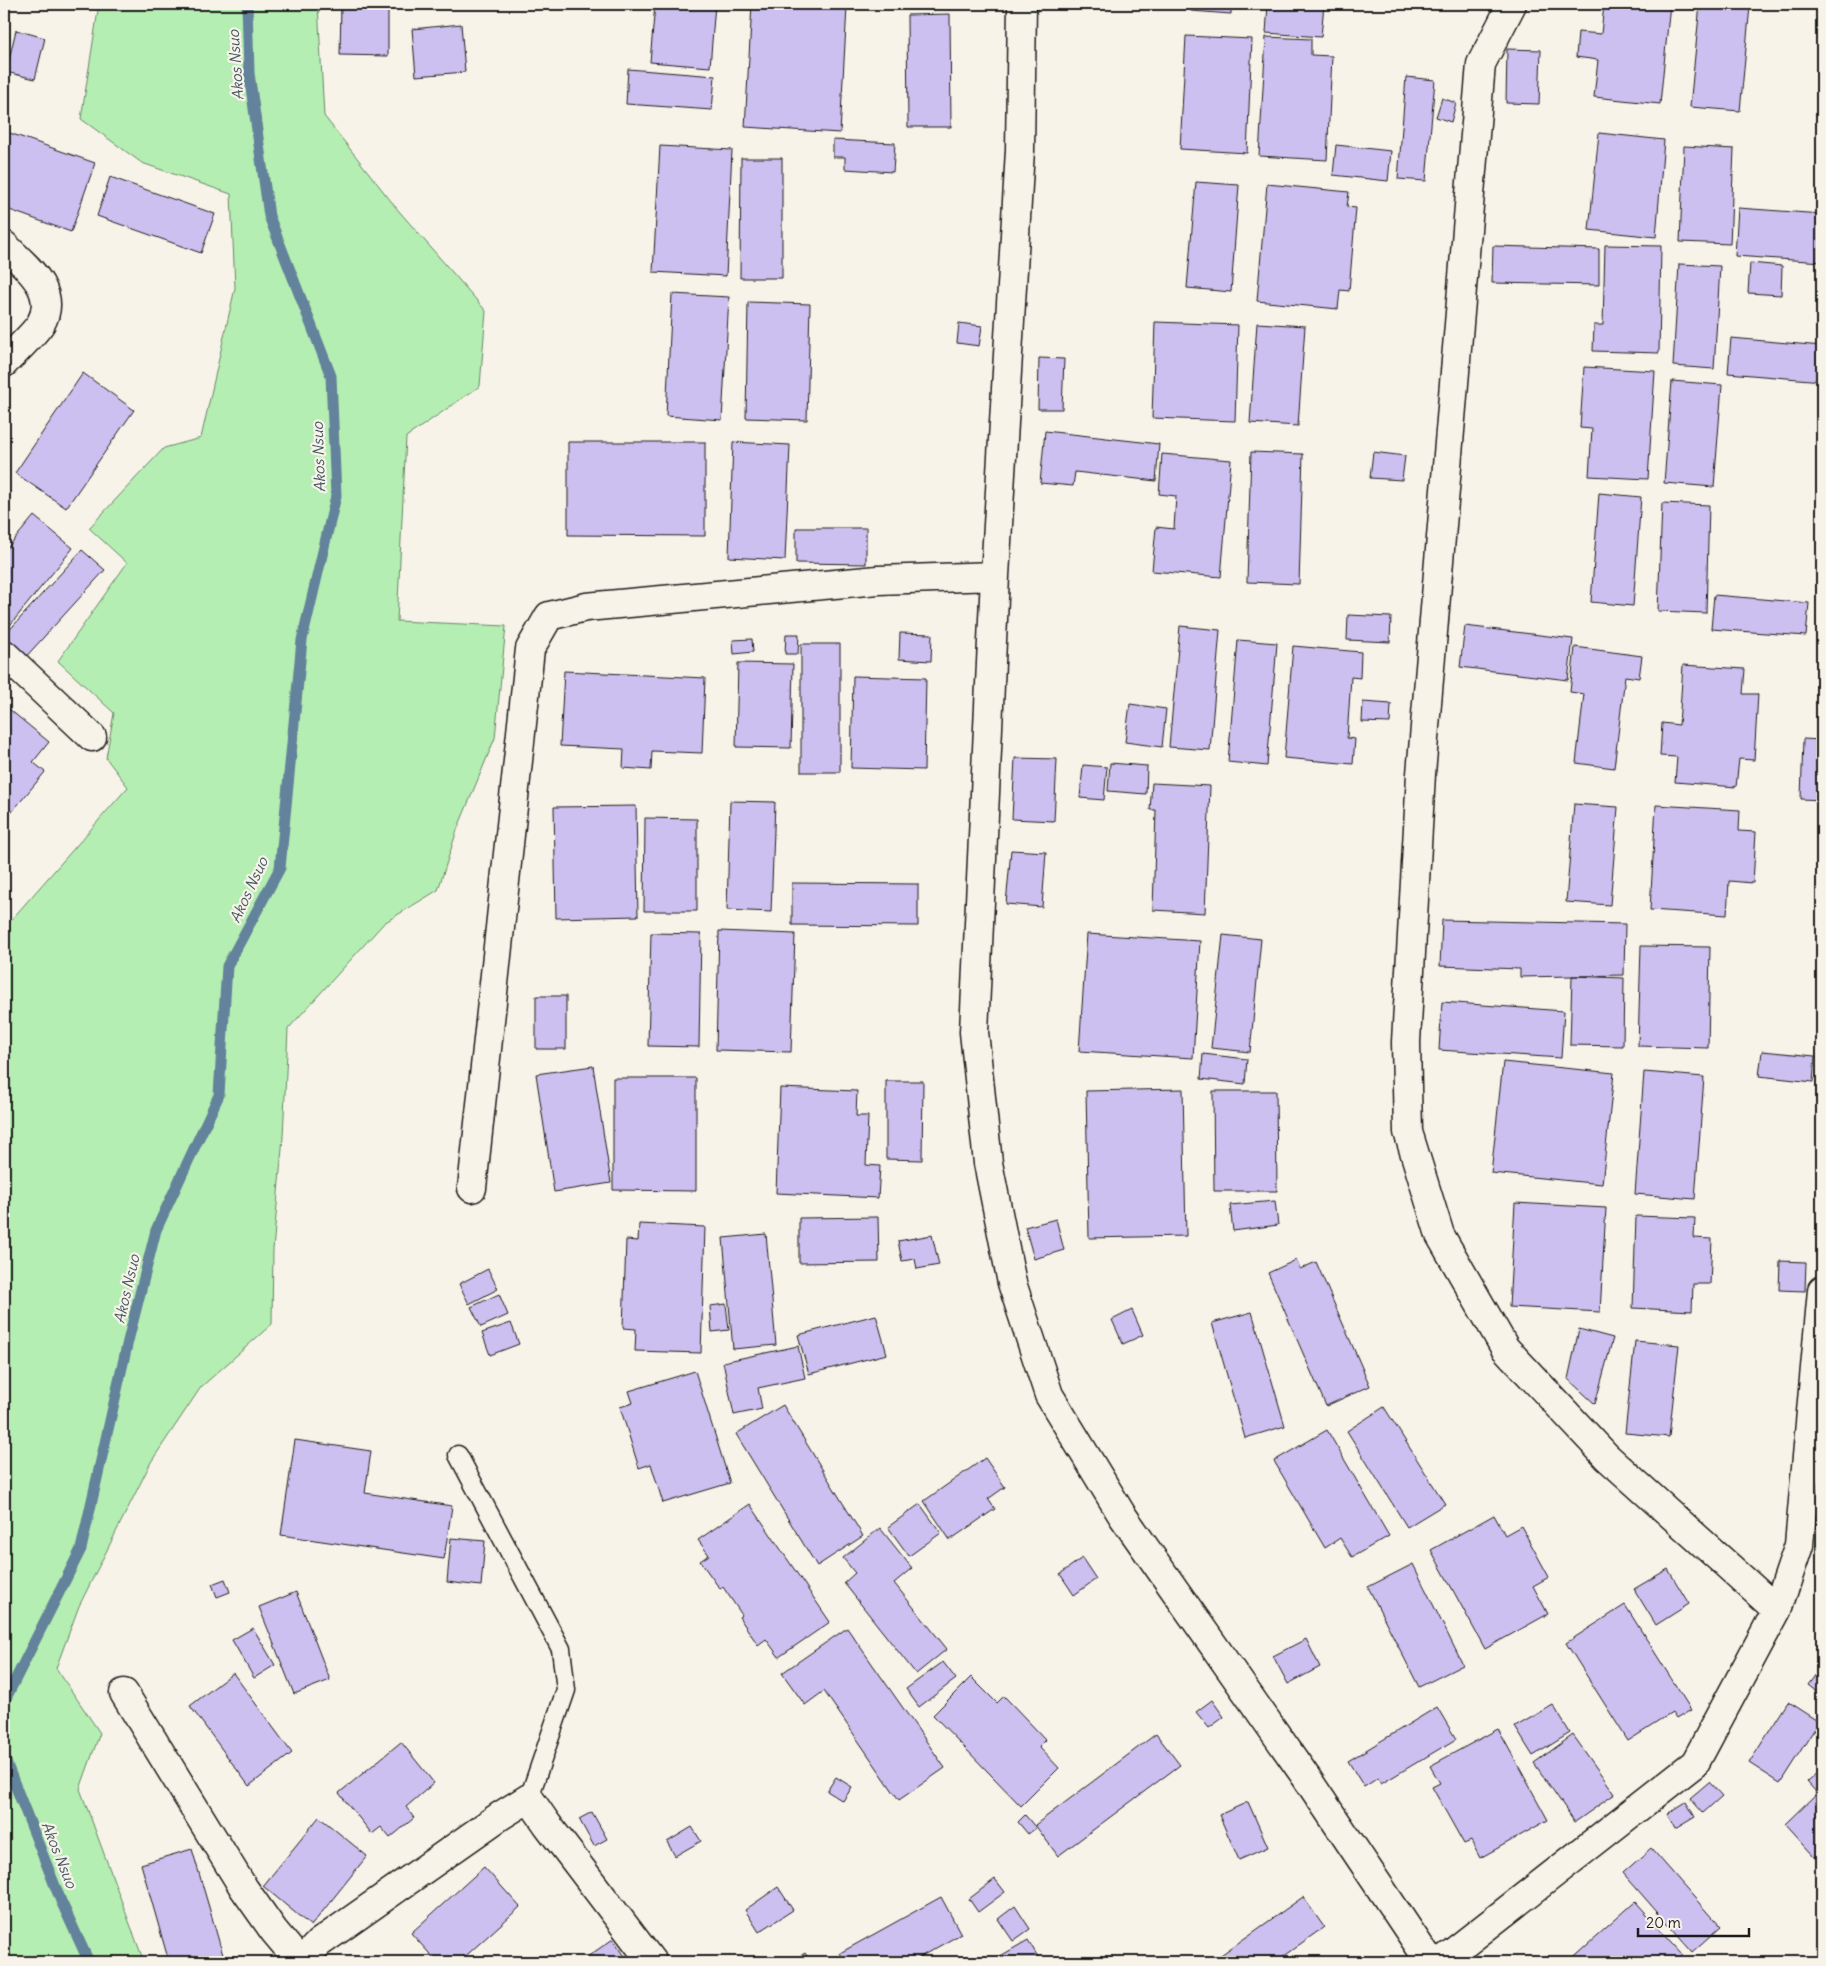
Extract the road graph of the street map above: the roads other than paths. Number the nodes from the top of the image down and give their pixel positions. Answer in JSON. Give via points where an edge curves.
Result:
{"nodes":[{"id":1,"x":1022,"y":4,"type":"edge"},
{"id":2,"x":1512,"y":4,"type":"edge"},
{"id":3,"x":4,"y":245,"type":"edge"},
{"id":4,"x":4,"y":363,"type":"edge"},
{"id":5,"x":995,"y":576,"type":"junction"},
{"id":6,"x":4,"y":654,"type":"edge"},
{"id":7,"x":92,"y":737,"type":"dead end"},
{"id":8,"x":472,"y":1188,"type":"dead end"},
{"id":9,"x":1822,"y":1290,"type":"edge"},
{"id":10,"x":458,"y":1455,"type":"dead end"},
{"id":11,"x":1777,"y":1610,"type":"junction"},
{"id":12,"x":124,"y":1692,"type":"dead end"},
{"id":13,"x":529,"y":1798,"type":"junction"},
{"id":14,"x":300,"y":1962,"type":"edge"},
{"id":15,"x":652,"y":1962,"type":"edge"},
{"id":16,"x":1430,"y":1962,"type":"edge"},
{"id":17,"x":1441,"y":1962,"type":"edge"}],
"edges":[{"from":1,"to":5,"type":"street","via":[[1020,150]]},
{"from":2,"to":11,"type":"street","via":[[1481,64],[1421,774],[1406,1042],[1408,1132],[1440,1235],[1505,1348],[1607,1457]]},
{"from":3,"to":4,"type":"street","via":[[36,277],[47,300],[41,323]]},
{"from":5,"to":8,"type":"street","via":[[878,580],[586,607],[550,616],[530,649]]},
{"from":5,"to":16,"type":"street","via":[[974,1032],[988,1163],[1012,1283],[1049,1394],[1118,1507],[1306,1776]]},
{"from":6,"to":7,"type":"street"},
{"from":9,"to":11,"type":"street","via":[[1799,1545]]},
{"from":10,"to":13,"type":"lane","via":[[561,1649],[566,1690]]},
{"from":11,"to":17,"type":"street","via":[[1695,1763]]},
{"from":12,"to":14,"type":"street","via":[[243,1887]]},
{"from":13,"to":14,"type":"street","via":[[319,1943]]},
{"from":13,"to":15,"type":"street"}]}
